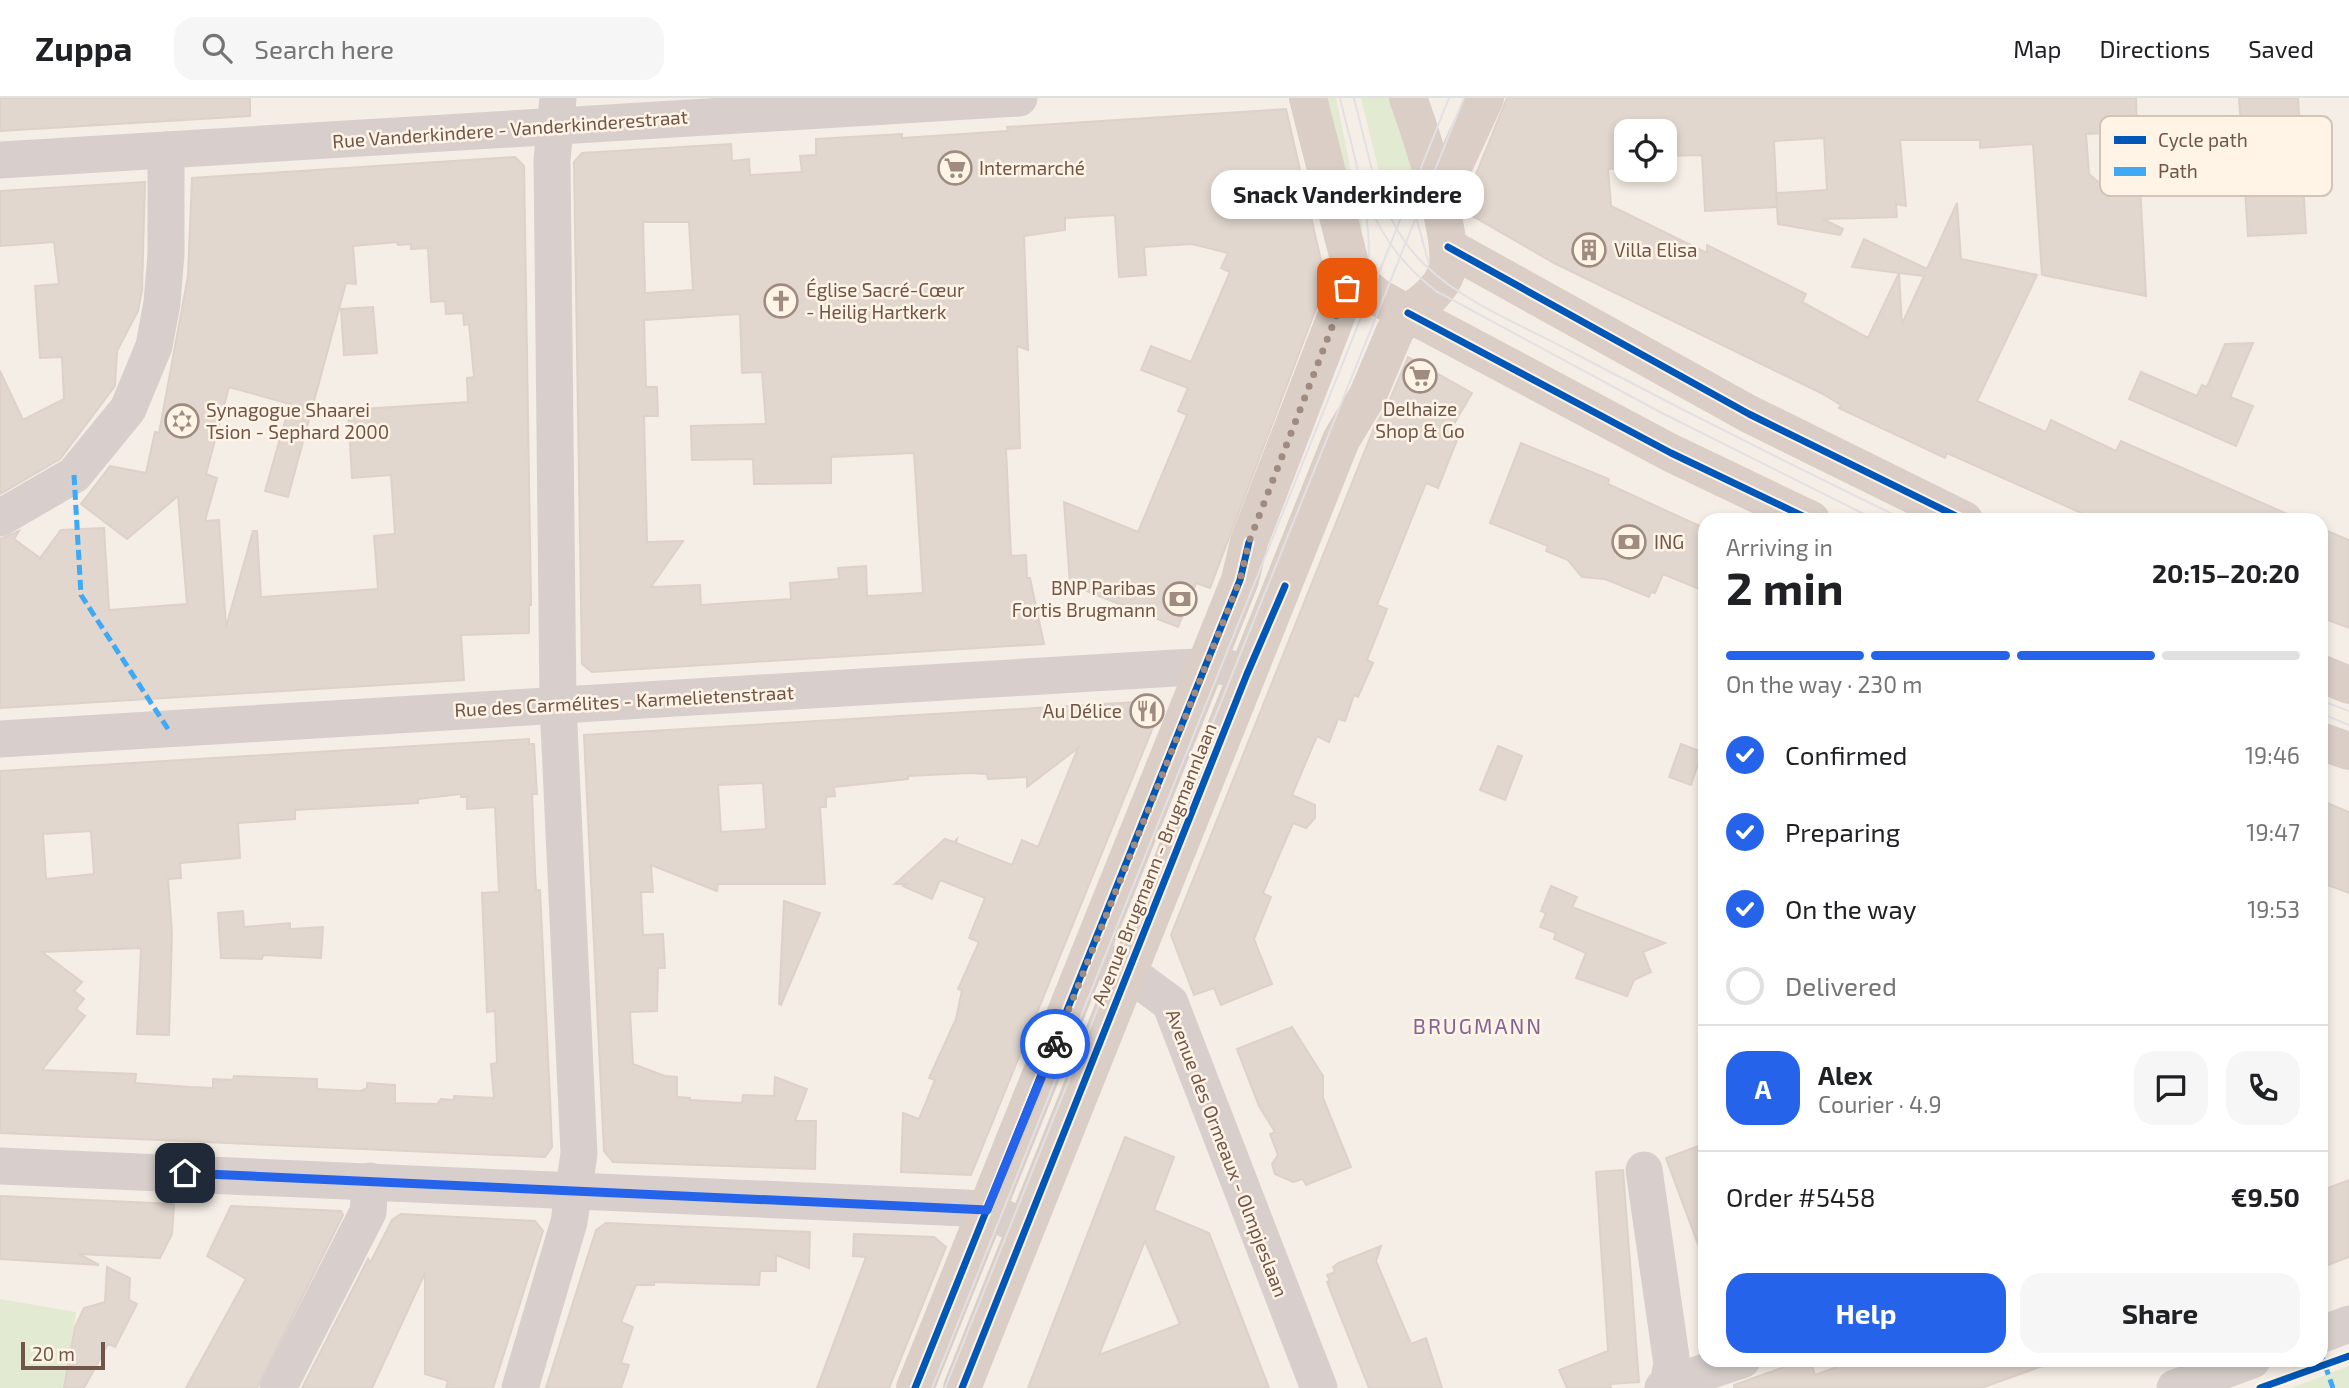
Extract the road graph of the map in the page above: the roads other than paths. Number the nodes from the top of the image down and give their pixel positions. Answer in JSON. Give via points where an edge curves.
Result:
{"nodes":[{"id":1,"x":1020,"y":98,"type":"edge"},
{"id":2,"x":1308,"y":98,"type":"edge"},
{"id":3,"x":1408,"y":98,"type":"edge"},
{"id":4,"x":1486,"y":98,"type":"edge"},
{"id":5,"x":557,"y":112,"type":"edge"},
{"id":6,"x":166,"y":150,"type":"junction"},
{"id":7,"x":0,"y":160,"type":"edge"},
{"id":8,"x":1438,"y":200,"type":"junction"},
{"id":9,"x":1448,"y":247,"type":"junction"},
{"id":10,"x":1351,"y":267,"type":"junction"},
{"id":11,"x":1408,"y":313,"type":"junction"},
{"id":12,"x":1796,"y":513,"type":"edge"},
{"id":13,"x":1950,"y":513,"type":"edge"},
{"id":14,"x":0,"y":519,"type":"edge"},
{"id":15,"x":1204,"y":667,"type":"junction"},
{"id":16,"x":1247,"y":674,"type":"junction"},
{"id":17,"x":2328,"y":676,"type":"edge"},
{"id":18,"x":2349,"y":685,"type":"edge"},
{"id":19,"x":558,"y":704,"type":"junction"},
{"id":20,"x":0,"y":739,"type":"edge"},
{"id":21,"x":2328,"y":744,"type":"edge"},
{"id":22,"x":2349,"y":751,"type":"edge"},
{"id":23,"x":1091,"y":956,"type":"junction"},
{"id":24,"x":1128,"y":972,"type":"junction"},
{"id":25,"x":0,"y":1166,"type":"edge"},
{"id":26,"x":1644,"y":1170,"type":"dead end"},
{"id":27,"x":370,"y":1181,"type":"junction"},
{"id":28,"x":576,"y":1189,"type":"junction"},
{"id":29,"x":987,"y":1210,"type":"junction"},
{"id":30,"x":1025,"y":1228,"type":"junction"},
{"id":31,"x":2349,"y":1324,"type":"edge"},
{"id":32,"x":2328,"y":1332,"type":"edge"},
{"id":33,"x":1721,"y":1367,"type":"edge"},
{"id":34,"x":2223,"y":1367,"type":"edge"},
{"id":35,"x":2181,"y":1377,"type":"edge"},
{"id":36,"x":1665,"y":1386,"type":"edge"},
{"id":37,"x":278,"y":1388,"type":"edge"},
{"id":38,"x":520,"y":1388,"type":"edge"},
{"id":39,"x":915,"y":1388,"type":"edge"},
{"id":40,"x":962,"y":1388,"type":"edge"},
{"id":41,"x":1319,"y":1388,"type":"edge"}],
"edges":[{"from":1,"to":5,"type":"street","name":"Rue Vanderkindere - Vanderkinderestraat"},
{"from":2,"to":10,"type":"main road"},
{"from":3,"to":8,"type":"main road"},
{"from":4,"to":8,"type":"main road"},
{"from":5,"to":6,"type":"street","name":"Rue Vanderkindere - Vanderkinderestraat"},
{"from":5,"to":19,"type":"street","via":[[552,160]]},
{"from":6,"to":7,"type":"street","name":"Rue Vanderkindere - Vanderkinderestraat"},
{"from":6,"to":14,"type":"street","via":[[162,303],[154,346],[128,409],[74,475]]},
{"from":8,"to":9,"type":"main road"},
{"from":9,"to":11,"type":"main road","name":"Avenue Brugmann - Brugmannlaan","via":[[1443,279],[1427,300]]},
{"from":9,"to":13,"type":"main road","via":[[1749,414]]},
{"from":10,"to":11,"type":"main road","via":[[1366,289]]},
{"from":10,"to":15,"type":"main road","name":"Avenue Brugmann - Brugmannlaan","via":[[1347,288],[1249,542],[1240,580]]},
{"from":11,"to":12,"type":"main road","via":[[1671,453]]},
{"from":11,"to":16,"type":"main road","name":"Avenue Brugmann - Brugmannlaan","via":[[1341,440]]},
{"from":15,"to":16,"type":"street","name":"Rue des Carmélites - Karmelietenstraat","via":[[1222,666]]},
{"from":15,"to":19,"type":"street","name":"Rue des Carmélites - Karmelietenstraat"},
{"from":15,"to":23,"type":"main road","name":"Avenue Brugmann - Brugmannlaan"},
{"from":16,"to":24,"type":"main road","name":"Avenue Brugmann - Brugmannlaan"},
{"from":17,"to":18,"type":"main road"},
{"from":19,"to":20,"type":"street","name":"Rue des Carmélites - Karmelietenstraat"},
{"from":19,"to":28,"type":"street","via":[[579,1154]]},
{"from":21,"to":22,"type":"main road"},
{"from":23,"to":24,"type":"street","name":"Avenue des Ormeaux - Olmpjeslaan"},
{"from":23,"to":29,"type":"main road","name":"Avenue Brugmann - Brugmannlaan"},
{"from":24,"to":30,"type":"main road","name":"Avenue Brugmann - Brugmannlaan"},
{"from":24,"to":41,"type":"street","name":"Avenue des Ormeaux - Olmpjeslaan","via":[[1170,1003]]},
{"from":25,"to":27,"type":"street"},
{"from":26,"to":36,"type":"street","via":[[1672,1364]]},
{"from":27,"to":28,"type":"street"},
{"from":27,"to":37,"type":"street","via":[[368,1212]]},
{"from":28,"to":29,"type":"street"},
{"from":28,"to":38,"type":"street"},
{"from":29,"to":30,"type":"street"},
{"from":29,"to":39,"type":"main road","name":"Avenue Brugmann - Brugmannlaan"},
{"from":30,"to":40,"type":"main road","name":"Avenue Brugmann - Brugmannlaan"},
{"from":31,"to":32,"type":"street"},
{"from":33,"to":36,"type":"street"},
{"from":34,"to":35,"type":"street"}]}
